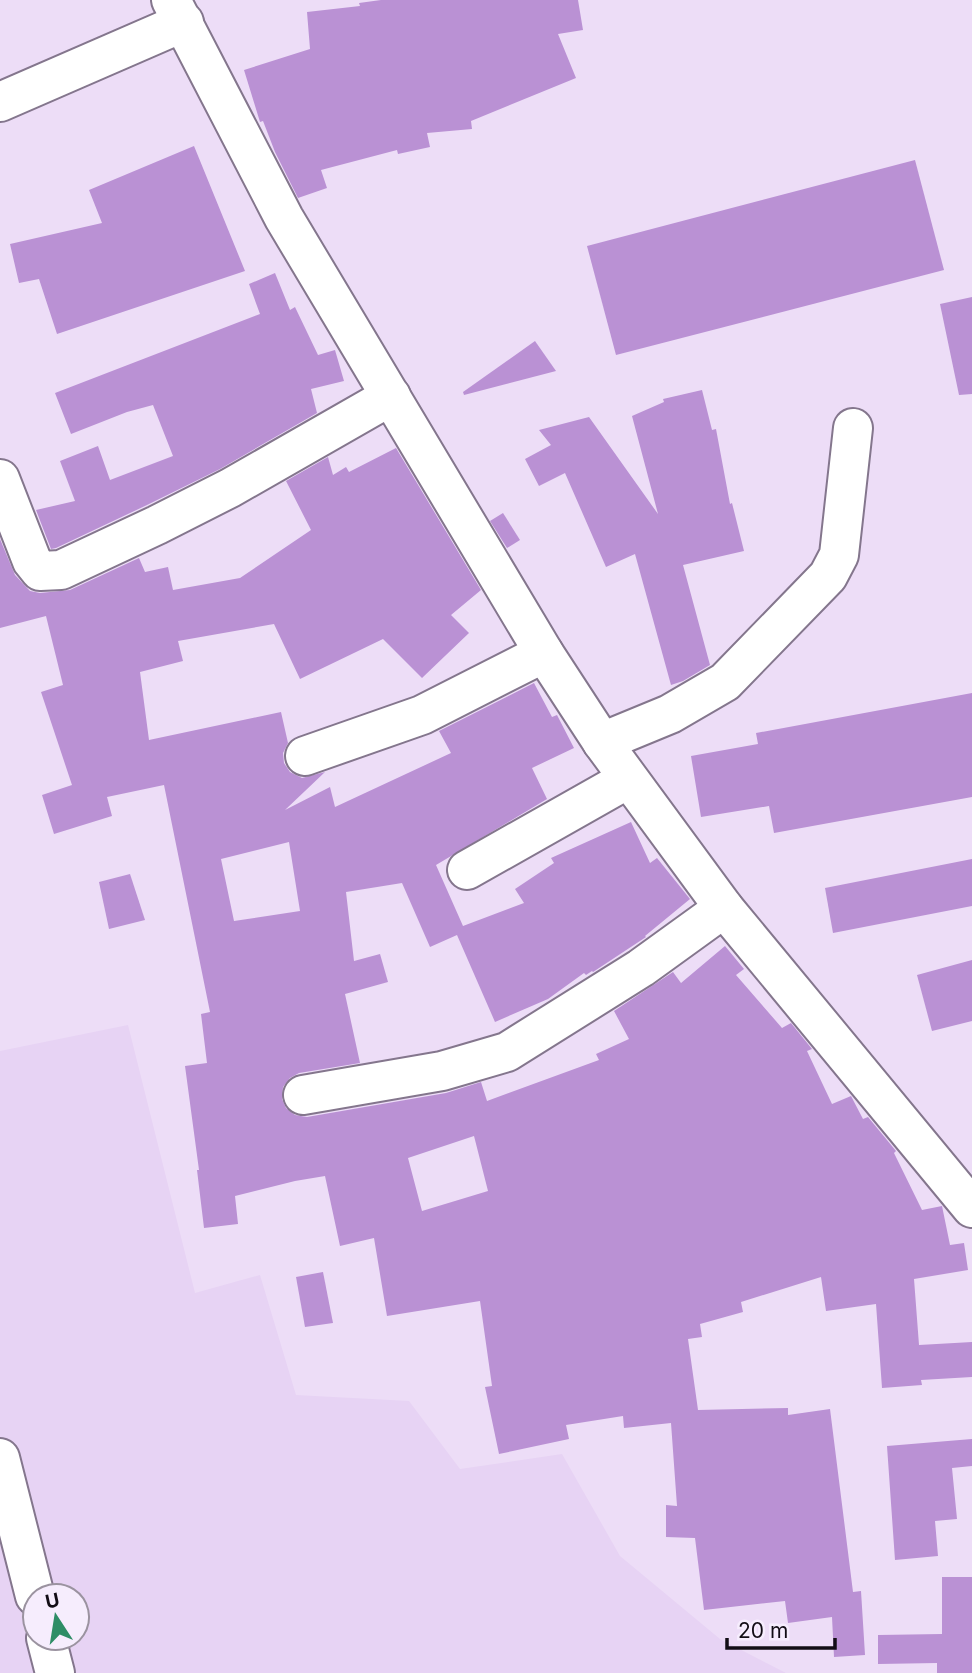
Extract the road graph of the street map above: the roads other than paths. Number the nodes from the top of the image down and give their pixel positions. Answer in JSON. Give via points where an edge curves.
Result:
{"nodes":[{"id":1,"x":175,"y":7,"type":"edge"},
{"id":2,"x":0,"y":75,"type":"edge"},
{"id":3,"x":0,"y":102,"type":"edge"},
{"id":4,"x":391,"y":396,"type":"junction"},
{"id":5,"x":853,"y":428,"type":"dead end"},
{"id":6,"x":0,"y":480,"type":"edge"},
{"id":7,"x":544,"y":653,"type":"junction"},
{"id":8,"x":602,"y":742,"type":"junction"},
{"id":9,"x":305,"y":756,"type":"dead end"},
{"id":10,"x":628,"y":779,"type":"junction"},
{"id":11,"x":467,"y":870,"type":"dead end"},
{"id":12,"x":724,"y":908,"type":"junction"},
{"id":13,"x":303,"y":1096,"type":"dead end"},
{"id":14,"x":972,"y":1208,"type":"edge"},
{"id":15,"x":0,"y":1458,"type":"edge"},
{"id":16,"x":21,"y":1582,"type":"edge"},
{"id":17,"x":50,"y":1652,"type":"edge"},
{"id":18,"x":55,"y":1673,"type":"edge"}],
"edges":[{"from":1,"to":2,"type":"main road"},
{"from":1,"to":3,"type":"main road"},
{"from":1,"to":4,"type":"main road","via":[[284,218]]},
{"from":4,"to":6,"type":"main road","via":[[230,488],[61,570],[40,570],[32,561]]},
{"from":4,"to":7,"type":"main road"},
{"from":5,"to":8,"type":"main road","via":[[839,555],[828,576],[725,682],[670,714]]},
{"from":7,"to":8,"type":"main road"},
{"from":7,"to":9,"type":"main road","via":[[422,715]]},
{"from":8,"to":10,"type":"main road"},
{"from":10,"to":11,"type":"main road"},
{"from":10,"to":12,"type":"main road"},
{"from":12,"to":13,"type":"main road","via":[[641,968],[507,1052],[442,1071]]},
{"from":12,"to":14,"type":"main road"},
{"from":15,"to":16,"type":"main road"},
{"from":17,"to":18,"type":"main road"}]}
